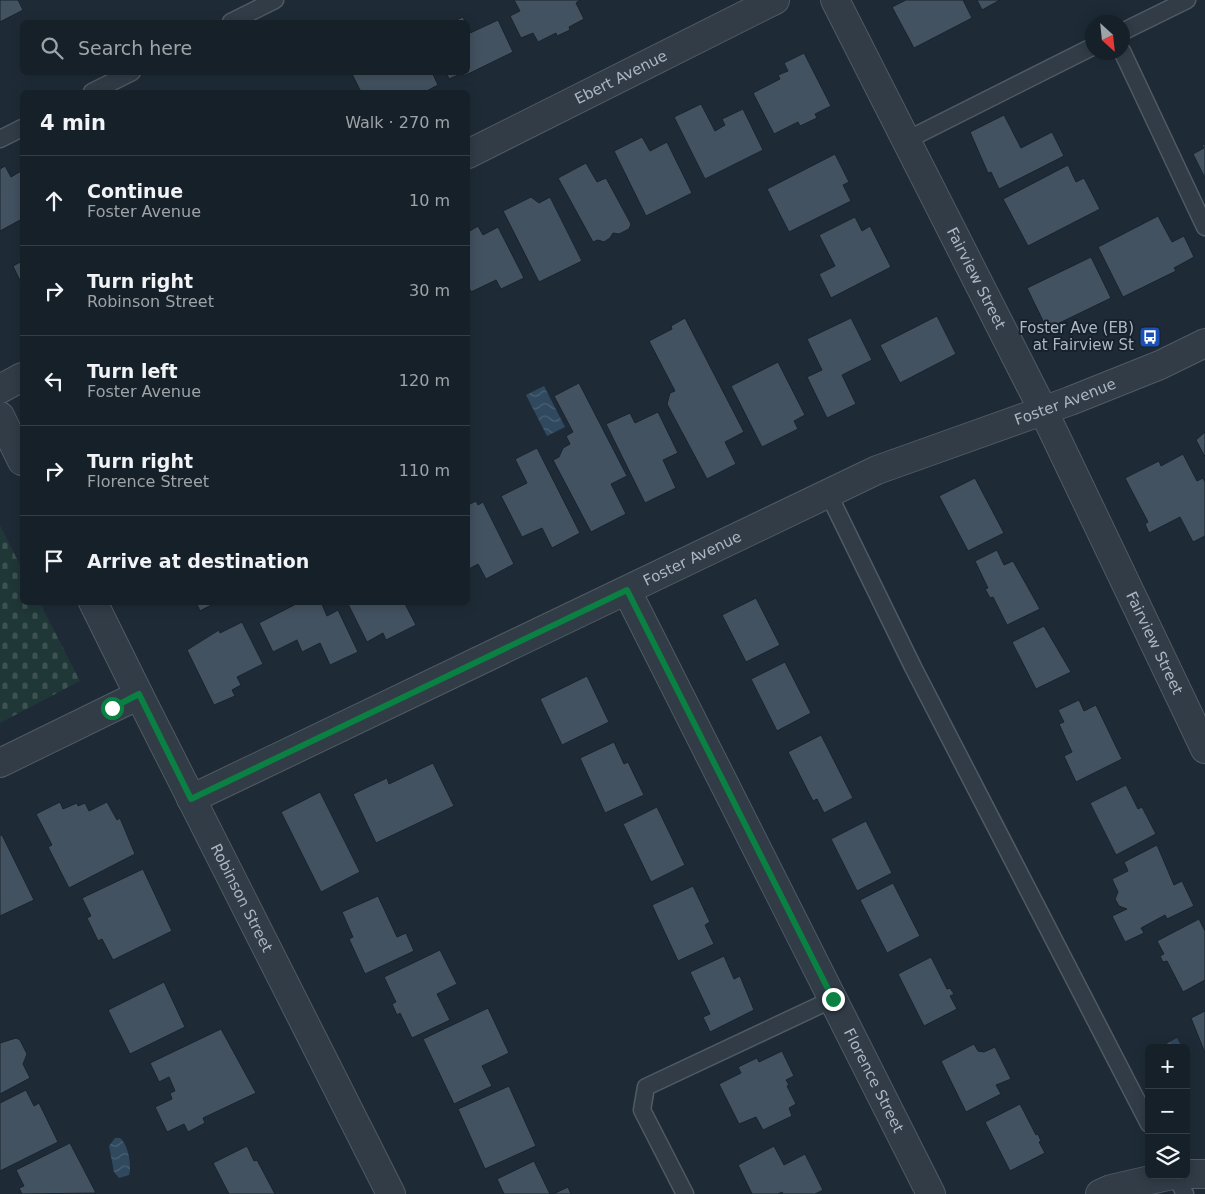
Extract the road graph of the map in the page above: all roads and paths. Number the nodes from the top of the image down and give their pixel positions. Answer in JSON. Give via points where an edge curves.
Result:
{"nodes":[{"id":1,"x":275,"y":0,"type":"edge"},
{"id":2,"x":775,"y":0,"type":"edge"},
{"id":3,"x":835,"y":0,"type":"edge"},
{"id":4,"x":1187,"y":0,"type":"edge"},
{"id":5,"x":235,"y":20,"type":"edge"},
{"id":6,"x":1130,"y":28,"type":"edge"},
{"id":7,"x":1085,"y":51,"type":"edge"},
{"id":8,"x":1126,"y":60,"type":"edge"},
{"id":9,"x":126,"y":75,"type":"edge"},
{"id":10,"x":96,"y":90,"type":"edge"},
{"id":11,"x":20,"y":129,"type":"edge"},
{"id":12,"x":0,"y":139,"type":"edge"},
{"id":13,"x":905,"y":141,"type":"junction"},
{"id":14,"x":470,"y":153,"type":"edge"},
{"id":15,"x":1205,"y":227,"type":"edge"},
{"id":16,"x":1205,"y":343,"type":"edge"},
{"id":17,"x":20,"y":378,"type":"edge"},
{"id":18,"x":0,"y":389,"type":"edge"},
{"id":19,"x":1043,"y":410,"type":"junction"},
{"id":20,"x":0,"y":416,"type":"edge"},
{"id":21,"x":13,"y":454,"type":"edge"},
{"id":22,"x":828,"y":493,"type":"junction"},
{"id":23,"x":627,"y":590,"type":"junction"},
{"id":24,"x":94,"y":605,"type":"edge"},
{"id":25,"x":139,"y":694,"type":"junction"},
{"id":26,"x":1205,"y":748,"type":"edge"},
{"id":27,"x":0,"y":763,"type":"edge"},
{"id":28,"x":191,"y":799,"type":"junction"},
{"id":29,"x":833,"y":999,"type":"junction"},
{"id":30,"x":1145,"y":1116,"type":"edge"},
{"id":31,"x":1190,"y":1174,"type":"edge"},
{"id":32,"x":1205,"y":1174,"type":"edge"},
{"id":33,"x":1156,"y":1179,"type":"edge"},
{"id":34,"x":1176,"y":1179,"type":"edge"},
{"id":35,"x":392,"y":1194,"type":"edge"},
{"id":36,"x":685,"y":1194,"type":"edge"},
{"id":37,"x":930,"y":1194,"type":"edge"},
{"id":38,"x":1100,"y":1194,"type":"edge"},
{"id":39,"x":1185,"y":1194,"type":"edge"}],
"edges":[{"from":1,"to":5,"type":"lane"},
{"from":2,"to":14,"type":"street","name":"Ebert Avenue"},
{"from":3,"to":13,"type":"street","name":"Fairview Street"},
{"from":4,"to":6,"type":"lane"},
{"from":7,"to":13,"type":"lane"},
{"from":8,"to":15,"type":"lane"},
{"from":9,"to":10,"type":"lane"},
{"from":11,"to":12,"type":"lane"},
{"from":13,"to":19,"type":"street","name":"Fairview Street"},
{"from":16,"to":19,"type":"street","name":"Foster Avenue","via":[[1160,365]]},
{"from":17,"to":18,"type":"street"},
{"from":19,"to":22,"type":"street","name":"Foster Avenue","via":[[877,470]]},
{"from":19,"to":26,"type":"street","name":"Fairview Street"},
{"from":20,"to":21,"type":"street"},
{"from":22,"to":23,"type":"street","name":"Foster Avenue"},
{"from":22,"to":30,"type":"lane","via":[[913,667]]},
{"from":23,"to":28,"type":"street","name":"Foster Avenue"},
{"from":23,"to":29,"type":"street","name":"Florence Street"},
{"from":24,"to":25,"type":"street","name":"Robinson Street"},
{"from":25,"to":27,"type":"street"},
{"from":25,"to":28,"type":"street","name":"Robinson Street"},
{"from":28,"to":35,"type":"street","name":"Robinson Street"},
{"from":29,"to":36,"type":"lane","via":[[646,1087],[642,1110]]},
{"from":29,"to":37,"type":"street","name":"Florence Street"},
{"from":31,"to":32,"type":"street"},
{"from":33,"to":38,"type":"street"},
{"from":34,"to":39,"type":"lane"}]}
